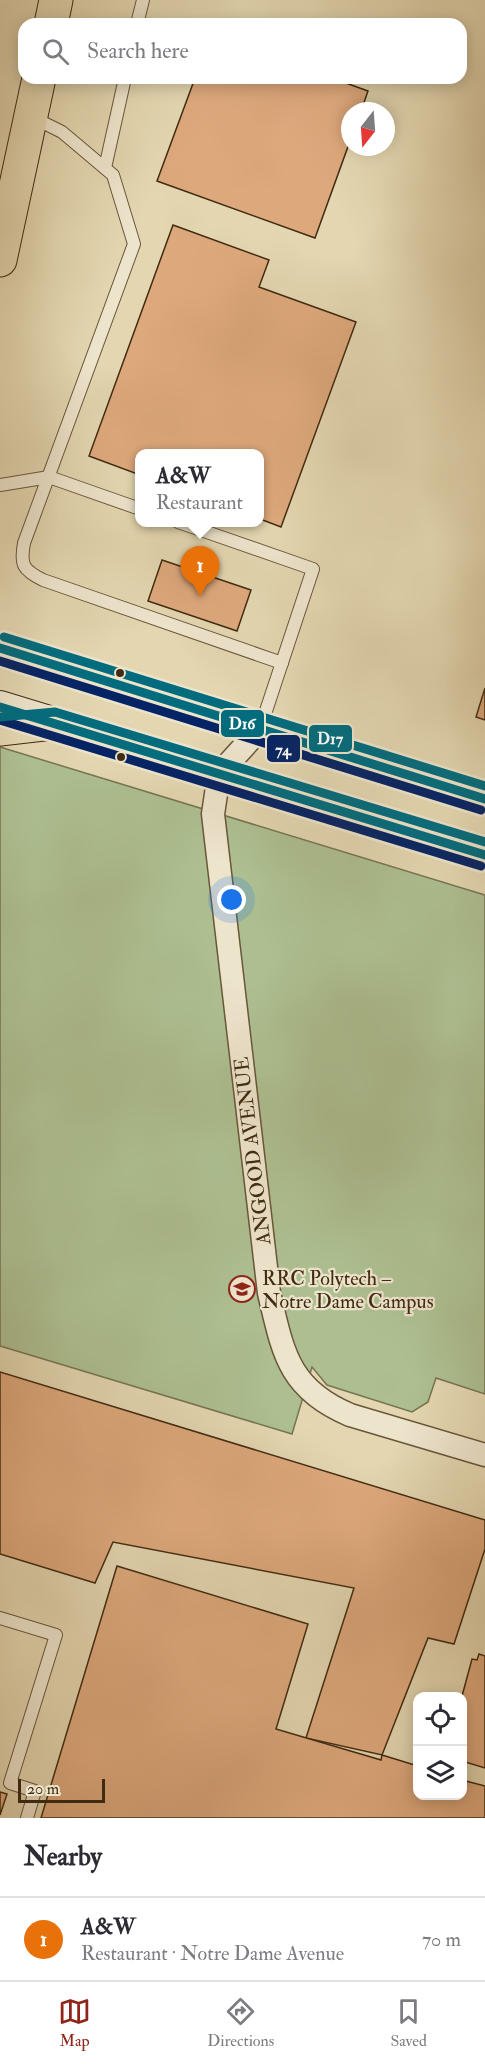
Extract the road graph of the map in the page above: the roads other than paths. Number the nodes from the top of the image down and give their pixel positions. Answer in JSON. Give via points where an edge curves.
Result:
{"nodes":[{"id":1,"x":56,"y":0,"type":"edge"},
{"id":2,"x":143,"y":0,"type":"edge"},
{"id":3,"x":52,"y":18,"type":"edge"},
{"id":4,"x":138,"y":18,"type":"edge"},
{"id":5,"x":38,"y":84,"type":"edge"},
{"id":6,"x":124,"y":84,"type":"edge"},
{"id":7,"x":31,"y":116,"type":"junction"},
{"id":8,"x":105,"y":168,"type":"junction"},
{"id":9,"x":0,"y":260,"type":"edge"},
{"id":10,"x":50,"y":477,"type":"junction"},
{"id":11,"x":0,"y":485,"type":"edge"},
{"id":12,"x":135,"y":507,"type":"edge"},
{"id":13,"x":192,"y":527,"type":"edge"},
{"id":14,"x":0,"y":648,"type":"edge"},
{"id":15,"x":282,"y":663,"type":"junction"},
{"id":16,"x":0,"y":707,"type":"edge"},
{"id":17,"x":52,"y":723,"type":"junction"},
{"id":18,"x":0,"y":729,"type":"edge"},
{"id":19,"x":259,"y":730,"type":"junction"},
{"id":20,"x":219,"y":774,"type":"junction"},
{"id":21,"x":485,"y":799,"type":"edge"},
{"id":22,"x":485,"y":855,"type":"edge"},
{"id":23,"x":485,"y":1455,"type":"edge"},
{"id":24,"x":0,"y":1618,"type":"edge"},
{"id":25,"x":27,"y":1818,"type":"edge"}],
"edges":[{"from":1,"to":3,"type":"main road"},
{"from":2,"to":4,"type":"lane"},
{"from":5,"to":7,"type":"main road"},
{"from":6,"to":8,"type":"lane"},
{"from":7,"to":8,"type":"lane","via":[[62,132]]},
{"from":7,"to":9,"type":"main road"},
{"from":8,"to":10,"type":"lane","via":[[113,175],[134,244]]},
{"from":10,"to":11,"type":"lane"},
{"from":10,"to":12,"type":"lane"},
{"from":10,"to":15,"type":"lane","via":[[24,543],[21,560],[28,572]]},
{"from":13,"to":15,"type":"lane","via":[[313,569]]},
{"from":14,"to":19,"type":"street"},
{"from":15,"to":19,"type":"lane"},
{"from":16,"to":17,"type":"street"},
{"from":17,"to":18,"type":"main road"},
{"from":17,"to":20,"type":"street"},
{"from":19,"to":20,"type":"street"},
{"from":19,"to":21,"type":"street"},
{"from":20,"to":22,"type":"street"},
{"from":20,"to":23,"type":"street","name":"ANGOOD AVENUE","via":[[213,814],[269,1293],[284,1350],[302,1383],[332,1407]]},
{"from":24,"to":25,"type":"lane","via":[[56,1635],[10,1783],[35,1791]]}]}
